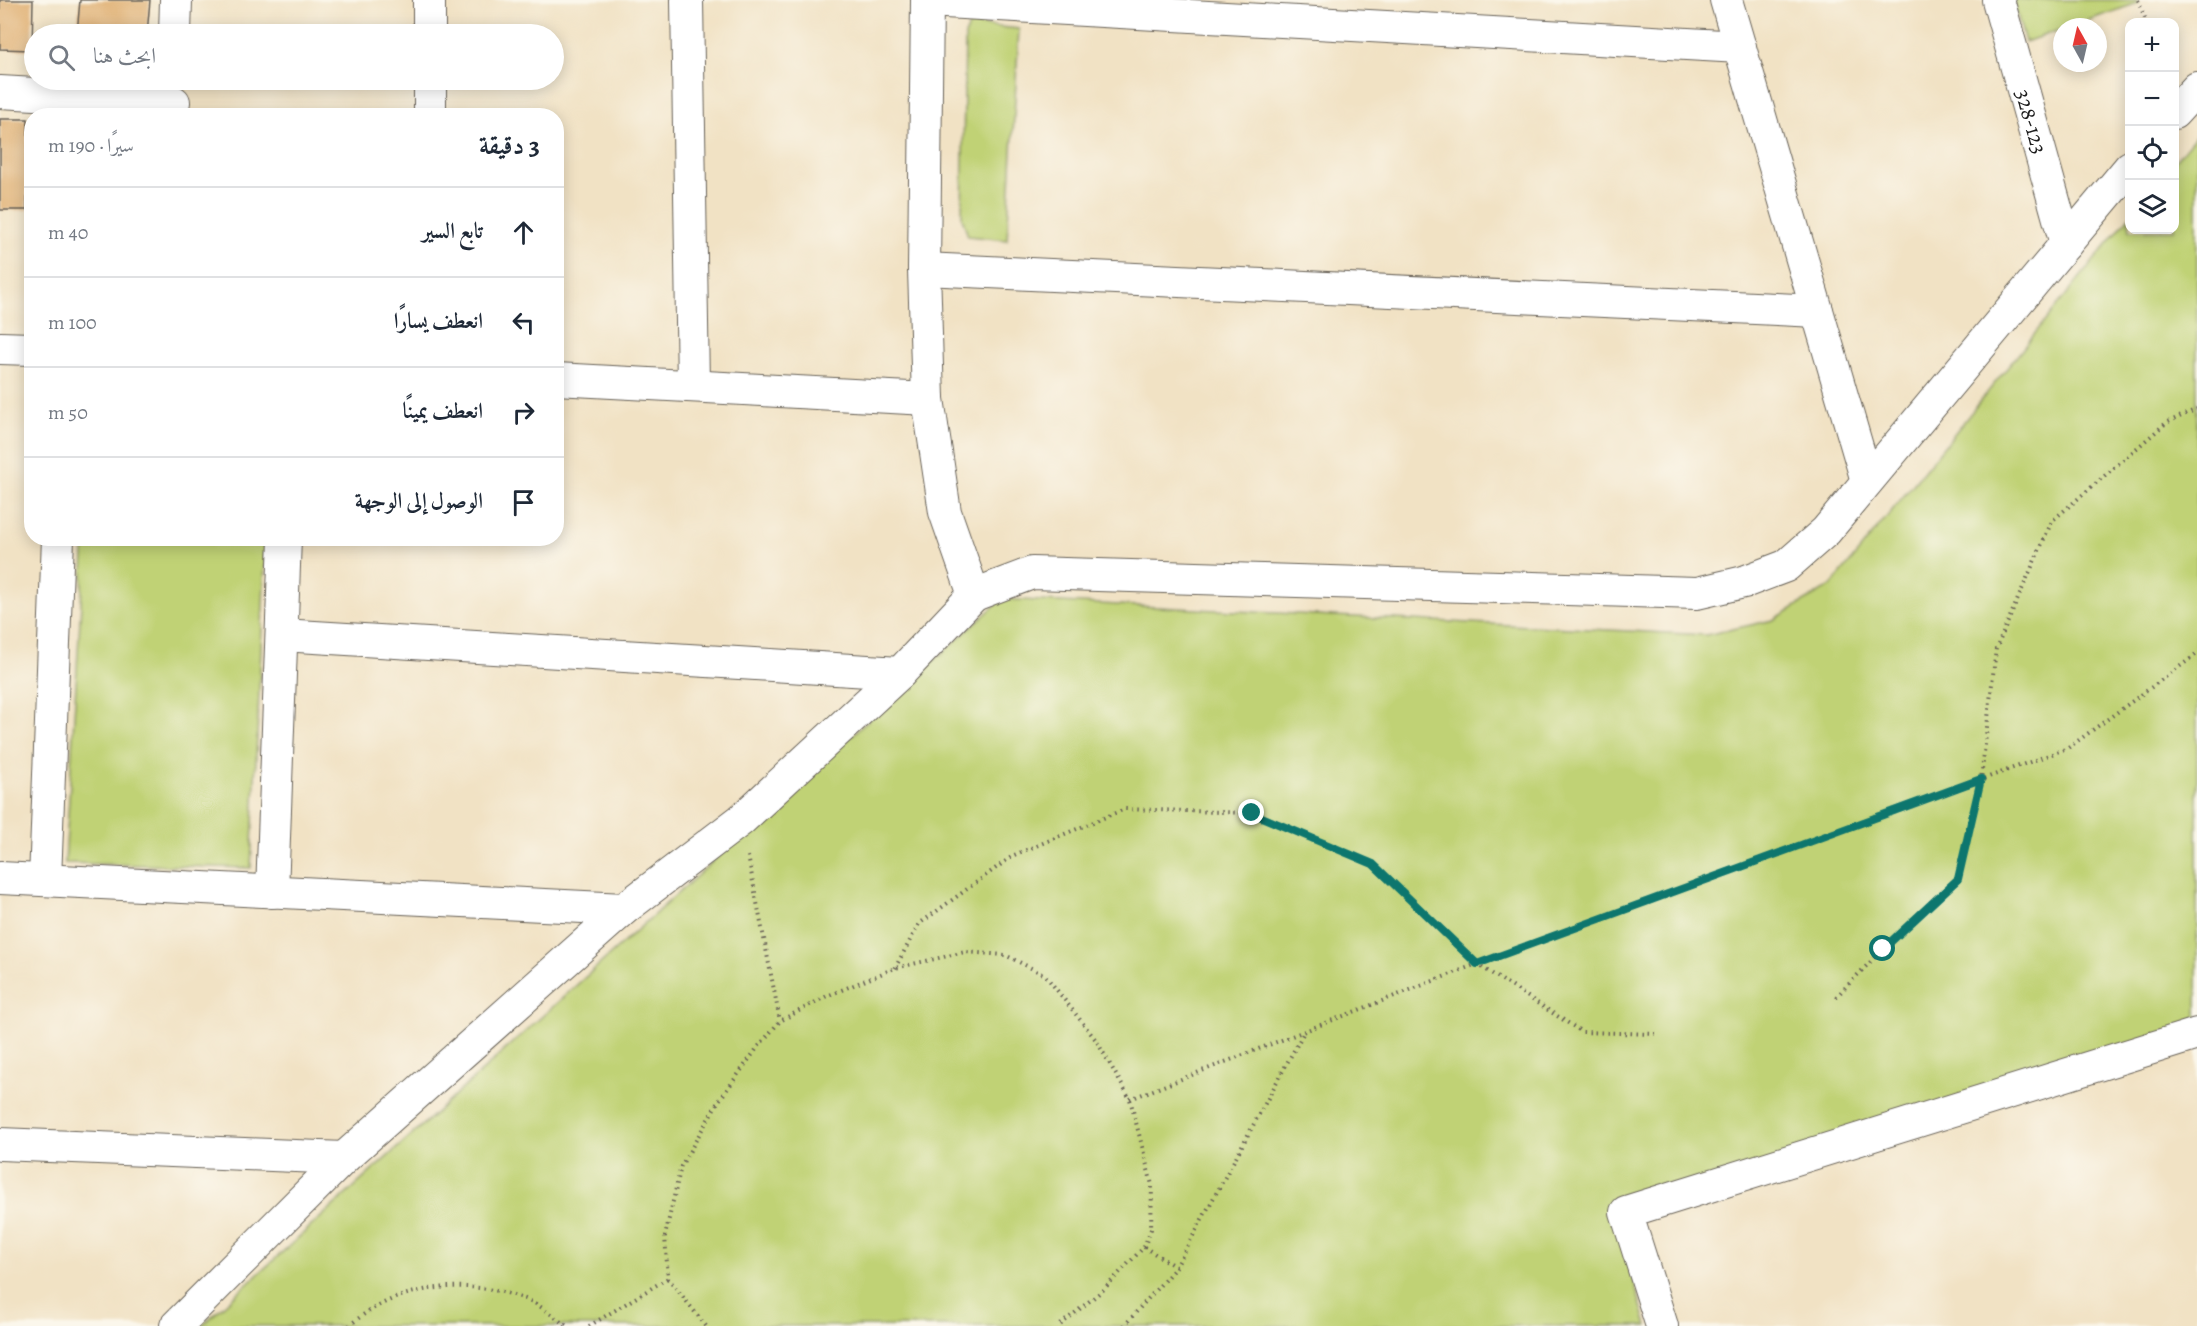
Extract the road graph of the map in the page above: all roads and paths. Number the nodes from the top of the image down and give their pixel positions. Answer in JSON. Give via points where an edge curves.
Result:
{"nodes":[{"id":1,"x":176,"y":0,"type":"edge"},
{"id":2,"x":429,"y":0,"type":"edge"},
{"id":3,"x":687,"y":0,"type":"edge"},
{"id":4,"x":1726,"y":0,"type":"edge"},
{"id":5,"x":1998,"y":0,"type":"edge"},
{"id":6,"x":2138,"y":0,"type":"edge"},
{"id":7,"x":927,"y":1,"type":"edge"},
{"id":8,"x":2145,"y":18,"type":"dead end"},
{"id":9,"x":175,"y":24,"type":"edge"},
{"id":10,"x":429,"y":24,"type":"edge"},
{"id":11,"x":1740,"y":47,"type":"junction"},
{"id":12,"x":2197,"y":88,"type":"edge"},
{"id":13,"x":430,"y":90,"type":"edge"},
{"id":14,"x":0,"y":92,"type":"edge"},
{"id":15,"x":175,"y":99,"type":"edge"},
{"id":16,"x":430,"y":108,"type":"edge"},
{"id":17,"x":2179,"y":108,"type":"edge"},
{"id":18,"x":2125,"y":173,"type":"edge"},
{"id":19,"x":2066,"y":244,"type":"junction"},
{"id":20,"x":924,"y":269,"type":"junction"},
{"id":21,"x":1817,"y":311,"type":"junction"},
{"id":22,"x":0,"y":348,"type":"edge"},
{"id":23,"x":24,"y":349,"type":"edge"},
{"id":24,"x":564,"y":379,"type":"edge"},
{"id":25,"x":693,"y":386,"type":"junction"},
{"id":26,"x":928,"y":399,"type":"junction"},
{"id":27,"x":2197,"y":409,"type":"edge"},
{"id":28,"x":1867,"y":481,"type":"junction"},
{"id":29,"x":58,"y":546,"type":"edge"},
{"id":30,"x":285,"y":546,"type":"edge"},
{"id":31,"x":974,"y":595,"type":"junction"},
{"id":32,"x":282,"y":635,"type":"junction"},
{"id":33,"x":2197,"y":654,"type":"edge"},
{"id":34,"x":900,"y":673,"type":"junction"},
{"id":35,"x":1981,"y":779,"type":"junction"},
{"id":36,"x":741,"y":820,"type":"junction"},
{"id":37,"x":0,"y":878,"type":"edge"},
{"id":38,"x":45,"y":880,"type":"junction"},
{"id":39,"x":272,"y":892,"type":"junction"},
{"id":40,"x":624,"y":909,"type":"junction"},
{"id":41,"x":1477,"y":964,"type":"junction"},
{"id":42,"x":895,"y":968,"type":"junction"},
{"id":43,"x":1836,"y":997,"type":"dead end"},
{"id":44,"x":780,"y":1021,"type":"junction"},
{"id":45,"x":1305,"y":1031,"type":"junction"},
{"id":46,"x":1656,"y":1034,"type":"dead end"},
{"id":47,"x":2197,"y":1034,"type":"edge"},
{"id":48,"x":1130,"y":1099,"type":"junction"},
{"id":49,"x":0,"y":1144,"type":"edge"},
{"id":50,"x":344,"y":1158,"type":"junction"},
{"id":51,"x":1144,"y":1247,"type":"junction"},
{"id":52,"x":1176,"y":1266,"type":"junction"},
{"id":53,"x":668,"y":1278,"type":"junction"},
{"id":54,"x":176,"y":1326,"type":"edge"},
{"id":55,"x":349,"y":1326,"type":"edge"},
{"id":56,"x":567,"y":1326,"type":"edge"},
{"id":57,"x":589,"y":1326,"type":"edge"},
{"id":58,"x":706,"y":1326,"type":"edge"},
{"id":59,"x":1059,"y":1326,"type":"edge"},
{"id":60,"x":1124,"y":1326,"type":"edge"},
{"id":61,"x":1662,"y":1326,"type":"edge"}],
"edges":[{"from":1,"to":9,"type":"street"},
{"from":2,"to":10,"type":"street"},
{"from":3,"to":25,"type":"street"},
{"from":4,"to":11,"type":"street"},
{"from":5,"to":19,"type":"street","name":"328-123"},
{"from":6,"to":8,"type":"path"},
{"from":7,"to":11,"type":"street"},
{"from":7,"to":20,"type":"street"},
{"from":11,"to":21,"type":"street"},
{"from":12,"to":17,"type":"street"},
{"from":13,"to":16,"type":"street"},
{"from":14,"to":15,"type":"street"},
{"from":18,"to":19,"type":"street"},
{"from":19,"to":28,"type":"street"},
{"from":20,"to":21,"type":"street"},
{"from":20,"to":26,"type":"street"},
{"from":21,"to":28,"type":"street"},
{"from":22,"to":23,"type":"street"},
{"from":24,"to":25,"type":"street"},
{"from":25,"to":26,"type":"street"},
{"from":26,"to":31,"type":"street","via":[[945,512]]},
{"from":27,"to":35,"type":"path","via":[[2166,423],[2052,521],[1996,649]]},
{"from":28,"to":31,"type":"street","via":[[1826,531],[1786,566],[1744,582],[1697,593],[1032,573]]},
{"from":29,"to":38,"type":"street"},
{"from":30,"to":32,"type":"street"},
{"from":31,"to":34,"type":"street"},
{"from":32,"to":34,"type":"street"},
{"from":32,"to":39,"type":"street"},
{"from":33,"to":35,"type":"path","via":[[2068,748]]},
{"from":34,"to":36,"type":"street"},
{"from":35,"to":41,"type":"path"},
{"from":35,"to":43,"type":"path","via":[[1958,879]]},
{"from":36,"to":40,"type":"street"},
{"from":36,"to":44,"type":"path"},
{"from":37,"to":38,"type":"street"},
{"from":38,"to":39,"type":"street"},
{"from":39,"to":40,"type":"street"},
{"from":40,"to":50,"type":"street"},
{"from":41,"to":42,"type":"path","via":[[1373,864],[1252,813],[1125,809],[1014,855],[919,924]]},
{"from":41,"to":45,"type":"path"},
{"from":41,"to":46,"type":"path","via":[[1582,1032]]},
{"from":42,"to":44,"type":"path","via":[[827,996]]},
{"from":42,"to":48,"type":"path","via":[[965,952],[1005,955],[1046,975],[1096,1040]]},
{"from":44,"to":53,"type":"path","via":[[718,1102],[681,1166],[665,1236]]},
{"from":45,"to":48,"type":"path"},
{"from":45,"to":52,"type":"path"},
{"from":47,"to":61,"type":"street","via":[[1626,1212]]},
{"from":48,"to":51,"type":"path","via":[[1152,1185],[1150,1229]]},
{"from":49,"to":50,"type":"street"},
{"from":50,"to":54,"type":"street"},
{"from":51,"to":52,"type":"path"},
{"from":51,"to":59,"type":"path","via":[[1103,1290]]},
{"from":52,"to":60,"type":"path"},
{"from":53,"to":57,"type":"path"},
{"from":53,"to":58,"type":"path"},
{"from":55,"to":56,"type":"path","via":[[364,1313],[417,1290],[474,1286],[530,1301]]}]}
